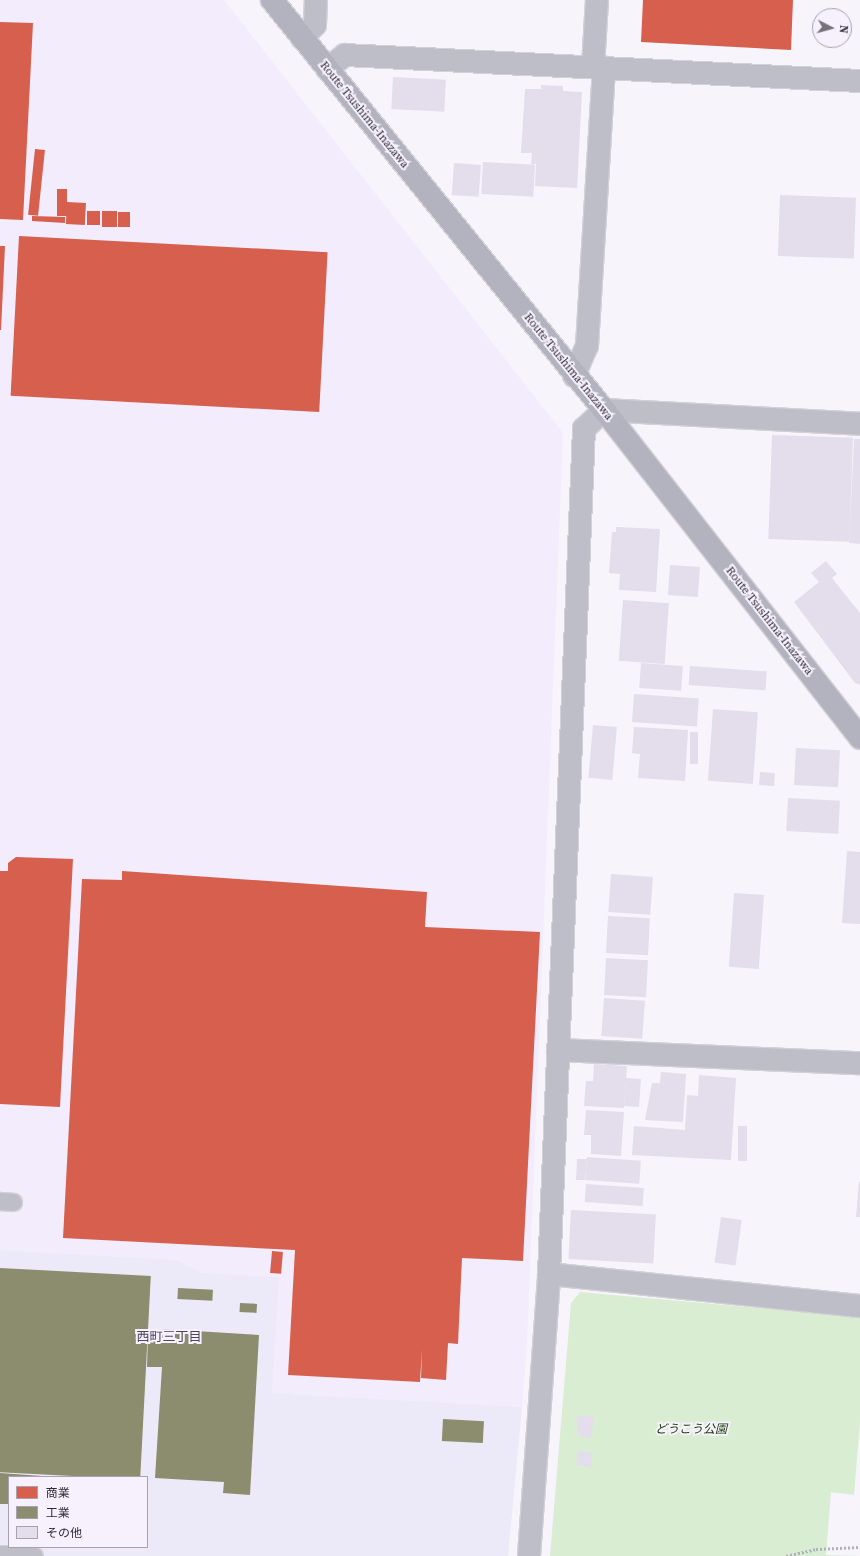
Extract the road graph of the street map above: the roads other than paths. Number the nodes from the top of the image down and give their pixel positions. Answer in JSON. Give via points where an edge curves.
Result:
{"nodes":[{"id":1,"x":272,"y":0,"type":"edge"},
{"id":2,"x":316,"y":0,"type":"edge"},
{"id":3,"x":596,"y":0,"type":"edge"},
{"id":4,"x":302,"y":38,"type":"junction"},
{"id":5,"x":598,"y":67,"type":"junction"},
{"id":6,"x":327,"y":69,"type":"junction"},
{"id":7,"x":860,"y":81,"type":"edge"},
{"id":8,"x":574,"y":376,"type":"junction"},
{"id":9,"x":604,"y":410,"type":"junction"},
{"id":10,"x":860,"y":424,"type":"edge"},
{"id":11,"x":860,"y":738,"type":"edge"},
{"id":12,"x":558,"y":1050,"type":"junction"},
{"id":13,"x":860,"y":1063,"type":"edge"},
{"id":14,"x":549,"y":1274,"type":"junction"},
{"id":15,"x":860,"y":1306,"type":"edge"},
{"id":16,"x":0,"y":1554,"type":"edge"},
{"id":17,"x":34,"y":1556,"type":"edge"},
{"id":18,"x":529,"y":1556,"type":"edge"}],
"edges":[{"from":1,"to":4,"type":"main road","name":"Route Tsushima-Inazawa"},
{"from":2,"to":4,"type":"street","via":[[315,24]]},
{"from":3,"to":5,"type":"street"},
{"from":4,"to":6,"type":"main road","name":"Route Tsushima-Inazawa"},
{"from":5,"to":6,"type":"street","via":[[345,55]]},
{"from":5,"to":7,"type":"street"},
{"from":5,"to":8,"type":"street","via":[[587,346]]},
{"from":6,"to":8,"type":"main road","name":"Route Tsushima-Inazawa"},
{"from":8,"to":9,"type":"main road","name":"Route Tsushima-Inazawa"},
{"from":9,"to":10,"type":"street"},
{"from":9,"to":11,"type":"main road","name":"Route Tsushima-Inazawa"},
{"from":9,"to":12,"type":"street","via":[[584,429]]},
{"from":12,"to":13,"type":"street"},
{"from":12,"to":14,"type":"street"},
{"from":14,"to":15,"type":"street"},
{"from":14,"to":18,"type":"street"},
{"from":16,"to":17,"type":"lane"}]}
